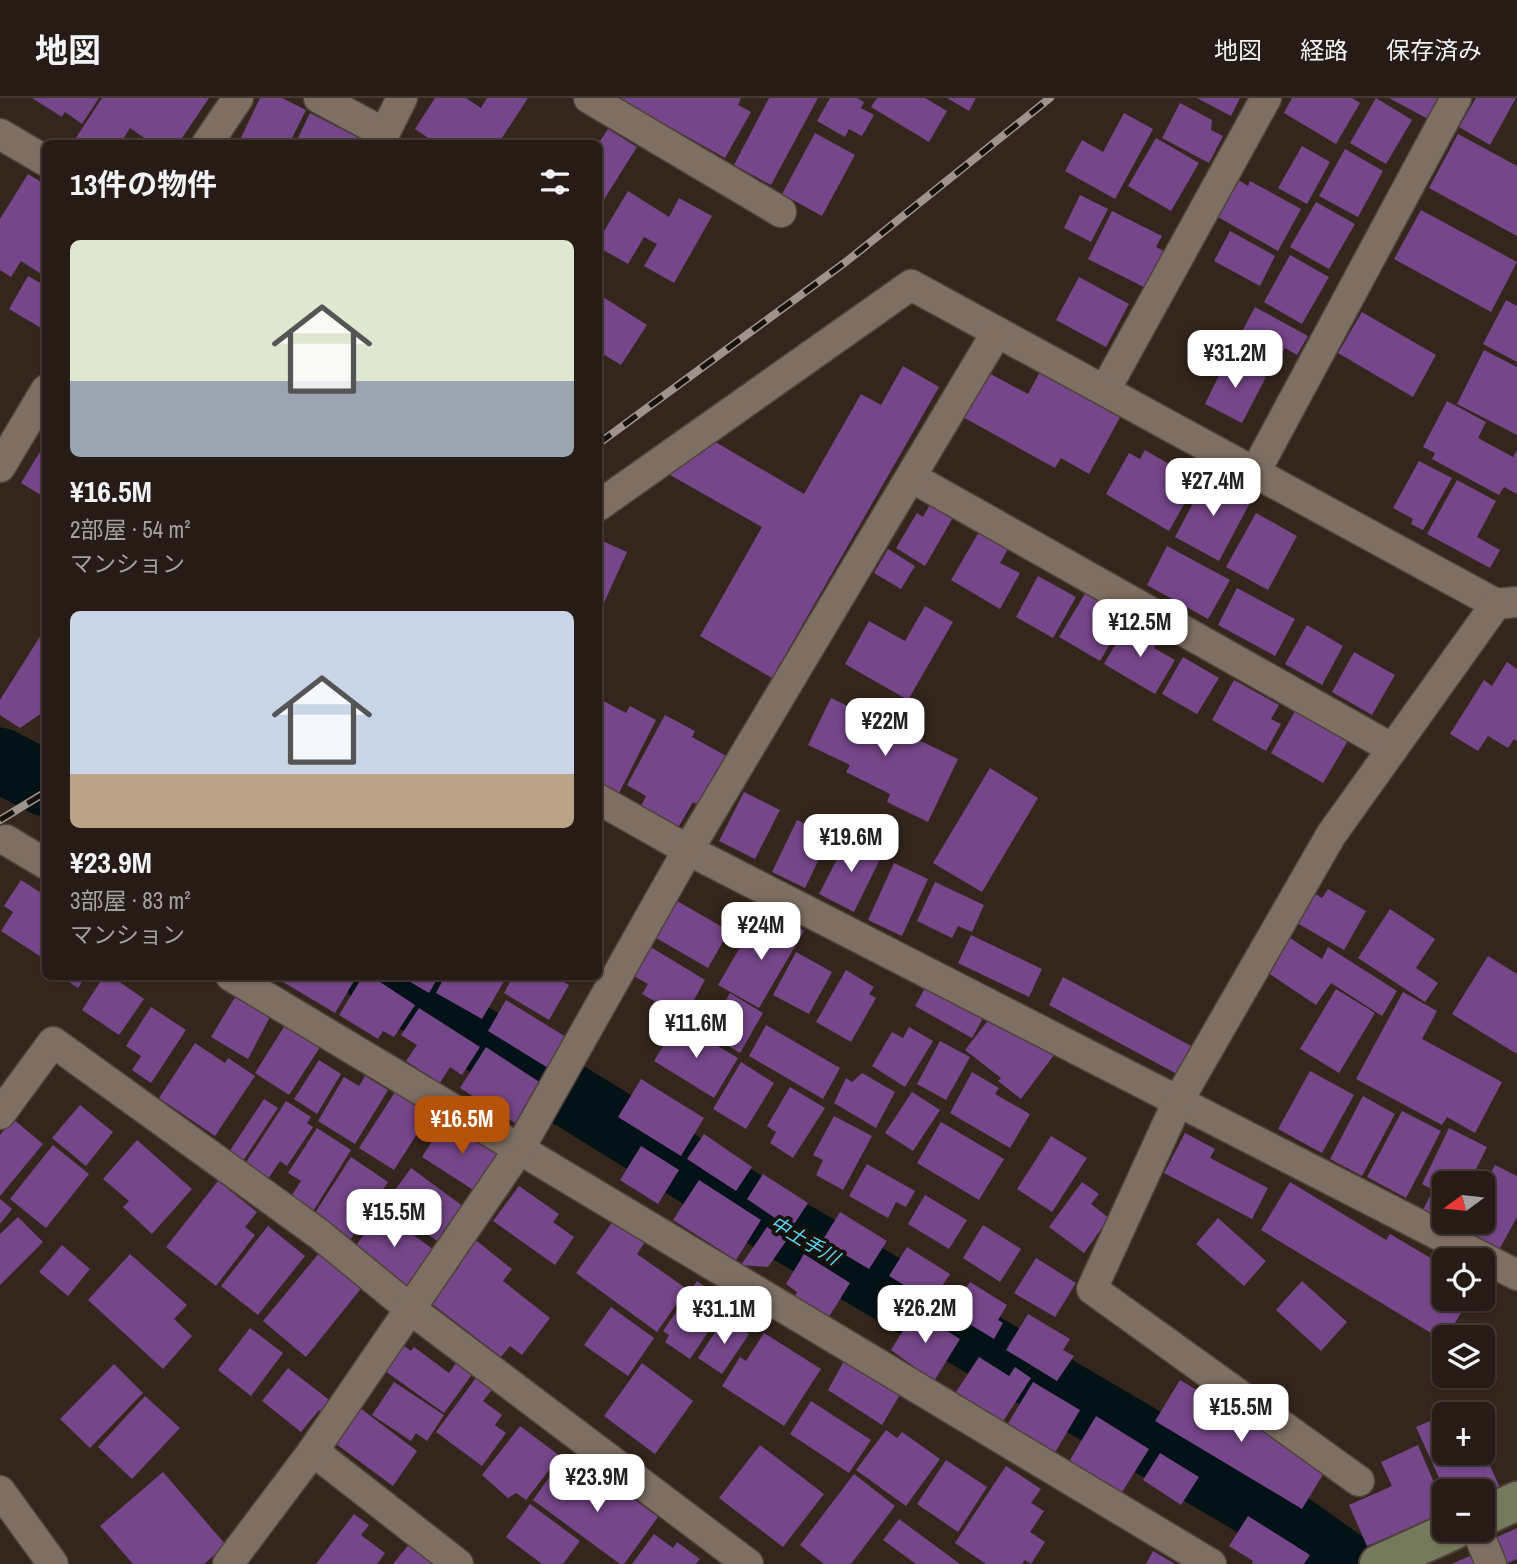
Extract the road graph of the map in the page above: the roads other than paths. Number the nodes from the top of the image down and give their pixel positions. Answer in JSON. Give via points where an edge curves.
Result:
{"nodes":[{"id":1,"x":238,"y":98,"type":"edge"},
{"id":2,"x":319,"y":98,"type":"edge"},
{"id":3,"x":402,"y":98,"type":"edge"},
{"id":4,"x":589,"y":98,"type":"edge"},
{"id":5,"x":1266,"y":98,"type":"edge"},
{"id":6,"x":1456,"y":98,"type":"edge"},
{"id":7,"x":0,"y":134,"type":"edge"},
{"id":8,"x":382,"y":138,"type":"edge"},
{"id":9,"x":210,"y":140,"type":"edge"},
{"id":10,"x":42,"y":159,"type":"edge"},
{"id":11,"x":781,"y":212,"type":"dead end"},
{"id":12,"x":997,"y":332,"type":"junction"},
{"id":13,"x":1105,"y":390,"type":"junction"},
{"id":14,"x":41,"y":408,"type":"edge"},
{"id":15,"x":0,"y":467,"type":"edge"},
{"id":16,"x":1255,"y":472,"type":"junction"},
{"id":17,"x":911,"y":477,"type":"junction"},
{"id":18,"x":602,"y":503,"type":"edge"},
{"id":19,"x":1511,"y":601,"type":"edge"},
{"id":20,"x":1393,"y":750,"type":"junction"},
{"id":21,"x":602,"y":801,"type":"edge"},
{"id":22,"x":6,"y":840,"type":"dead end"},
{"id":23,"x":688,"y":850,"type":"junction"},
{"id":24,"x":42,"y":862,"type":"edge"},
{"id":25,"x":238,"y":980,"type":"edge"},
{"id":26,"x":1178,"y":1101,"type":"junction"},
{"id":27,"x":0,"y":1114,"type":"edge"},
{"id":28,"x":518,"y":1151,"type":"junction"},
{"id":29,"x":1517,"y":1275,"type":"edge"},
{"id":30,"x":410,"y":1308,"type":"junction"},
{"id":31,"x":313,"y":1451,"type":"junction"},
{"id":32,"x":1359,"y":1481,"type":"dead end"},
{"id":33,"x":0,"y":1492,"type":"edge"},
{"id":34,"x":1517,"y":1500,"type":"edge"},
{"id":35,"x":1495,"y":1511,"type":"edge"},
{"id":36,"x":1432,"y":1540,"type":"edge"},
{"id":37,"x":1482,"y":1542,"type":"edge"},
{"id":38,"x":53,"y":1564,"type":"edge"},
{"id":39,"x":228,"y":1564,"type":"edge"},
{"id":40,"x":458,"y":1564,"type":"edge"},
{"id":41,"x":748,"y":1564,"type":"edge"},
{"id":42,"x":1211,"y":1564,"type":"edge"},
{"id":43,"x":1379,"y":1564,"type":"edge"},
{"id":44,"x":1490,"y":1564,"type":"edge"}],
"edges":[{"from":1,"to":9,"type":"street"},
{"from":2,"to":8,"type":"street"},
{"from":3,"to":8,"type":"street"},
{"from":4,"to":11,"type":"street"},
{"from":5,"to":13,"type":"street"},
{"from":6,"to":16,"type":"street"},
{"from":7,"to":10,"type":"street"},
{"from":12,"to":13,"type":"street"},
{"from":12,"to":17,"type":"street"},
{"from":12,"to":18,"type":"street","via":[[911,285]]},
{"from":13,"to":16,"type":"street"},
{"from":14,"to":15,"type":"street"},
{"from":16,"to":19,"type":"street"},
{"from":17,"to":20,"type":"street"},
{"from":17,"to":23,"type":"street"},
{"from":19,"to":20,"type":"street"},
{"from":20,"to":26,"type":"street","via":[[1331,835]]},
{"from":21,"to":23,"type":"street"},
{"from":22,"to":24,"type":"street"},
{"from":23,"to":26,"type":"street"},
{"from":23,"to":28,"type":"street"},
{"from":25,"to":28,"type":"street"},
{"from":26,"to":29,"type":"street"},
{"from":26,"to":32,"type":"street","via":[[1092,1289]]},
{"from":27,"to":30,"type":"street","via":[[53,1042],[319,1234]]},
{"from":28,"to":30,"type":"street"},
{"from":28,"to":42,"type":"street"},
{"from":30,"to":31,"type":"street"},
{"from":30,"to":41,"type":"street"},
{"from":31,"to":39,"type":"street"},
{"from":31,"to":40,"type":"street"},
{"from":33,"to":38,"type":"street"},
{"from":34,"to":35,"type":"street"},
{"from":36,"to":43,"type":"street"},
{"from":37,"to":44,"type":"street"}]}
